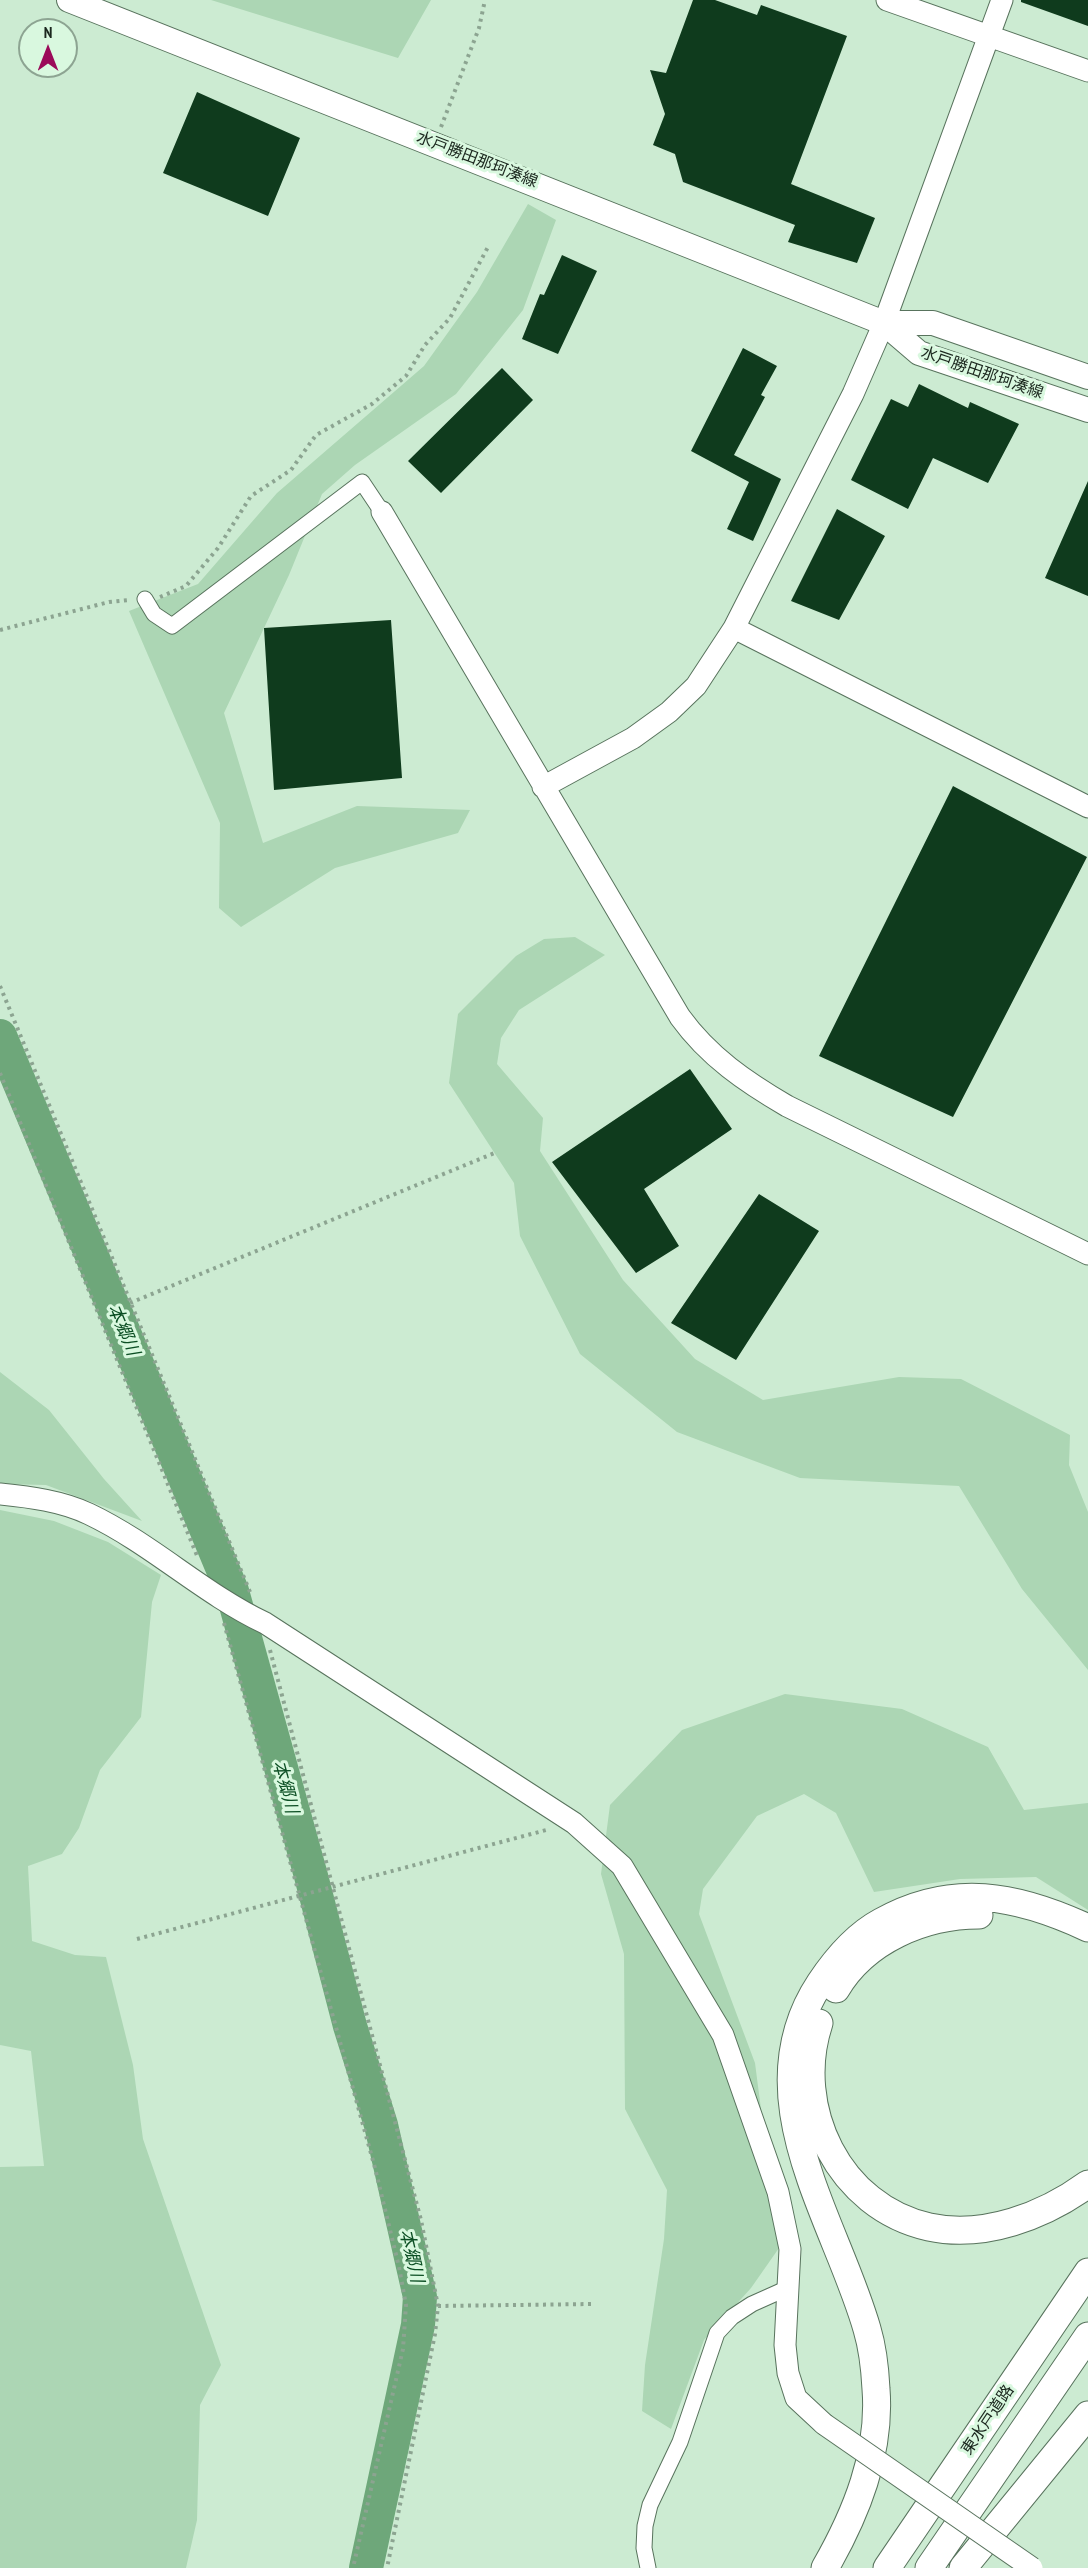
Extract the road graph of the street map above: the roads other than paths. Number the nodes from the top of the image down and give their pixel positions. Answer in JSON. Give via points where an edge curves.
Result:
{"nodes":[{"id":1,"x":69,"y":0,"type":"edge"},
{"id":2,"x":887,"y":0,"type":"edge"},
{"id":3,"x":1002,"y":0,"type":"edge"},
{"id":4,"x":989,"y":36,"type":"junction"},
{"id":5,"x":1088,"y":71,"type":"edge"},
{"id":6,"x":884,"y":323,"type":"junction"},
{"id":7,"x":1088,"y":376,"type":"edge"},
{"id":8,"x":1088,"y":410,"type":"edge"},
{"id":9,"x":382,"y":512,"type":"joint"},
{"id":10,"x":145,"y":598,"type":"road end"},
{"id":11,"x":734,"y":628,"type":"junction"},
{"id":12,"x":543,"y":787,"type":"junction"},
{"id":13,"x":1088,"y":807,"type":"edge"},
{"id":14,"x":1088,"y":1254,"type":"edge"},
{"id":15,"x":0,"y":1494,"type":"edge"},
{"id":16,"x":1088,"y":1928,"type":"edge"},
{"id":17,"x":1088,"y":1948,"type":"edge"},
{"id":18,"x":1088,"y":2184,"type":"edge"},
{"id":19,"x":1088,"y":2272,"type":"edge"},
{"id":20,"x":790,"y":2287,"type":"junction"},
{"id":21,"x":1088,"y":2336,"type":"edge"},
{"id":22,"x":1088,"y":2415,"type":"edge"},
{"id":23,"x":648,"y":2568,"type":"edge"},
{"id":24,"x":825,"y":2568,"type":"edge"},
{"id":25,"x":887,"y":2568,"type":"edge"},
{"id":26,"x":929,"y":2568,"type":"edge"},
{"id":27,"x":963,"y":2568,"type":"edge"},
{"id":28,"x":1032,"y":2568,"type":"edge"}],
"edges":[{"from":1,"to":6,"type":"main road","name":"水戸勝田那珂湊線"},
{"from":2,"to":4,"type":"street"},
{"from":3,"to":4,"type":"street"},
{"from":4,"to":5,"type":"street"},
{"from":4,"to":6,"type":"street"},
{"from":6,"to":7,"type":"main road","name":"水戸勝田那珂湊線","via":[[933,323]]},
{"from":6,"to":8,"type":"main road","name":"水戸勝田那珂湊線","via":[[919,353]]},
{"from":6,"to":11,"type":"street","via":[[854,394]]},
{"from":9,"to":10,"type":"street","via":[[362,482],[172,626],[154,614]]},
{"from":9,"to":12,"type":"street"},
{"from":11,"to":12,"type":"street","via":[[696,686],[669,712],[633,738]]},
{"from":11,"to":13,"type":"street"},
{"from":12,"to":14,"type":"street","via":[[680,1017],[712,1056],[788,1106]]},
{"from":15,"to":20,"type":"street","via":[[36,1497],[87,1513],[126,1534],[218,1604],[260,1620],[574,1823],[622,1866],[723,2035],[778,2192],[790,2249]]},
{"from":16,"to":24,"type":"highway","via":[[1035,1906],[1004,1899],[961,1896],[930,1901],[874,1925],[850,1944],[814,1992],[802,2017],[792,2063],[794,2119],[812,2186],[868,2330],[877,2391],[866,2480],[853,2516]]},
{"from":17,"to":18,"type":"highway","via":[[1055,1931],[991,1915],[960,1915],[903,1930],[858,1963],[834,1993],[815,2036],[811,2085],[822,2135],[840,2167],[864,2194],[904,2218],[929,2227],[983,2228],[1009,2223],[1061,2202]]},
{"from":19,"to":25,"type":"highway","name":"東水戸道路"},
{"from":20,"to":23,"type":"street","via":[[752,2304],[717,2333],[680,2442],[650,2505],[644,2548]]},
{"from":20,"to":28,"type":"street","bridge":true,"via":[[785,2345],[796,2398],[824,2424]]},
{"from":21,"to":26,"type":"highway"},
{"from":22,"to":27,"type":"highway"}]}
